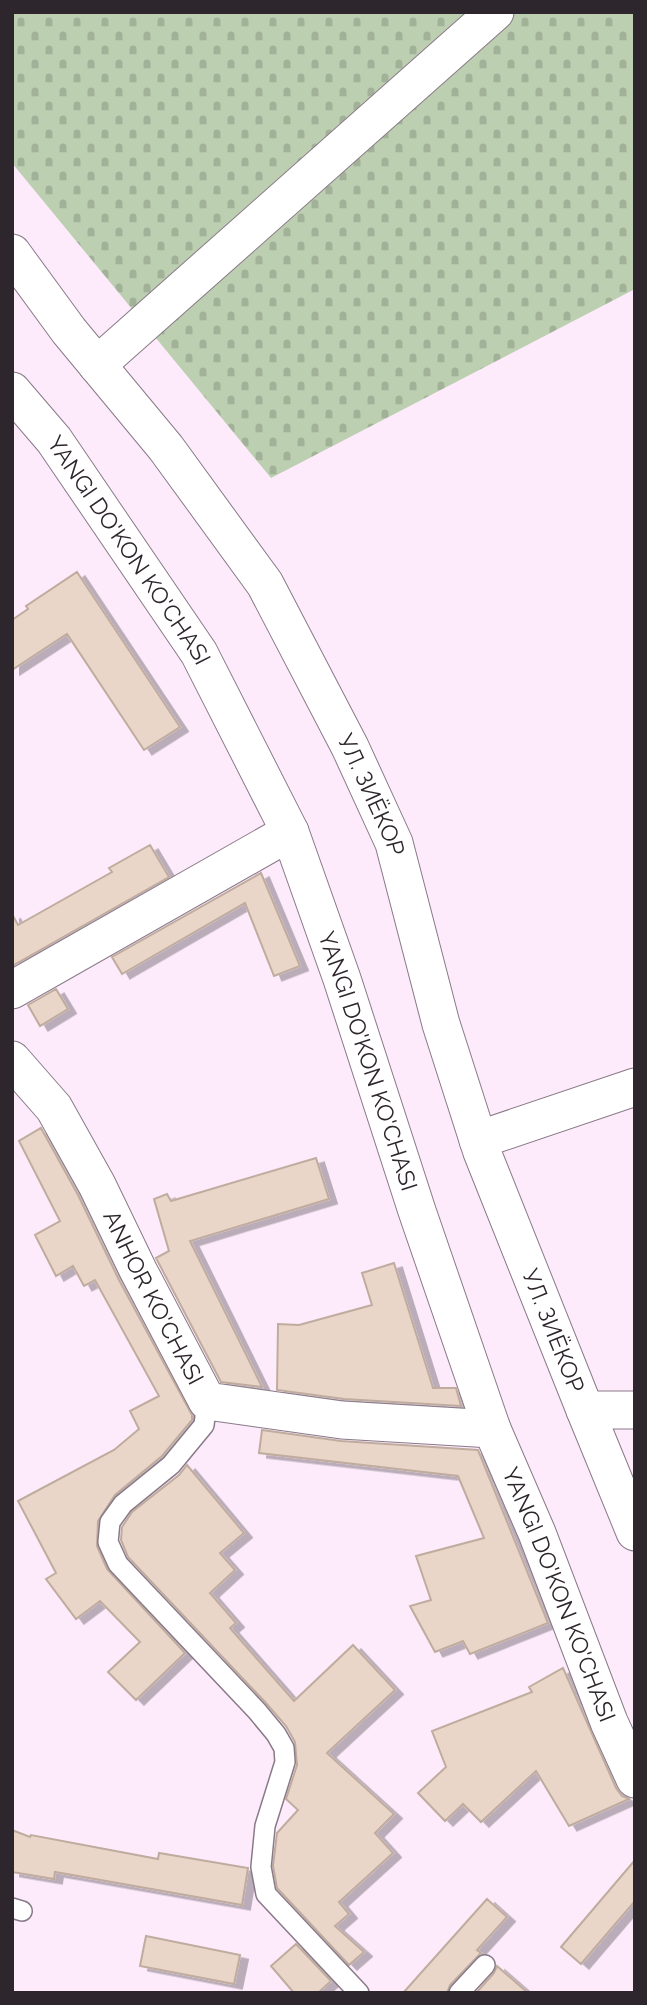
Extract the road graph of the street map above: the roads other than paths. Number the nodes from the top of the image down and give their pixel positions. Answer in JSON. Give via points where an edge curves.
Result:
{"nodes":[{"id":1,"x":495,"y":12,"type":"edge"},
{"id":2,"x":12,"y":253,"type":"edge"},
{"id":3,"x":97,"y":365,"type":"junction"},
{"id":4,"x":12,"y":391,"type":"edge"},
{"id":5,"x":290,"y":832,"type":"junction"},
{"id":6,"x":12,"y":990,"type":"edge"},
{"id":7,"x":12,"y":1060,"type":"edge"},
{"id":8,"x":635,"y":1087,"type":"edge"},
{"id":9,"x":478,"y":1140,"type":"junction"},
{"id":10,"x":207,"y":1401,"type":"junction"},
{"id":11,"x":585,"y":1410,"type":"junction"},
{"id":12,"x":635,"y":1410,"type":"edge"},
{"id":13,"x":492,"y":1429,"type":"junction"},
{"id":14,"x":635,"y":1532,"type":"edge"},
{"id":15,"x":635,"y":1779,"type":"edge"},
{"id":16,"x":485,"y":1965,"type":"dead end"},
{"id":17,"x":359,"y":1993,"type":"edge"},
{"id":18,"x":459,"y":1993,"type":"edge"}],
"edges":[{"from":1,"to":3,"type":"street"},
{"from":2,"to":3,"type":"street","name":"УЛ. ЗИЁКОР"},
{"from":3,"to":9,"type":"street","name":"УЛ. ЗИЁКОР","via":[[166,447],[265,584],[350,747],[394,844],[441,1024]]},
{"from":4,"to":5,"type":"street","name":"YANGI DO'KON KO'CHASI","via":[[54,440],[199,653]]},
{"from":5,"to":6,"type":"street"},
{"from":5,"to":13,"type":"street","name":"YANGI DO'KON KO'CHASI"},
{"from":7,"to":10,"type":"street","name":"ANHOR KO'CHASI","via":[[54,1108]]},
{"from":8,"to":9,"type":"street"},
{"from":9,"to":11,"type":"street","name":"УЛ. ЗИЁКОР"},
{"from":10,"to":13,"type":"street","name":"ANHOR KO'CHASI","via":[[342,1420]]},
{"from":10,"to":17,"type":"lane","via":[[204,1425],[171,1465],[123,1504],[110,1522],[108,1542],[118,1564],[257,1711],[284,1748],[285,1762],[265,1826],[261,1867],[266,1894]]},
{"from":11,"to":12,"type":"street"},
{"from":11,"to":14,"type":"street","name":"УЛ. ЗИЁКОР"},
{"from":13,"to":15,"type":"street","name":"YANGI DO'KON KO'CHASI"},
{"from":16,"to":18,"type":"lane"}]}
